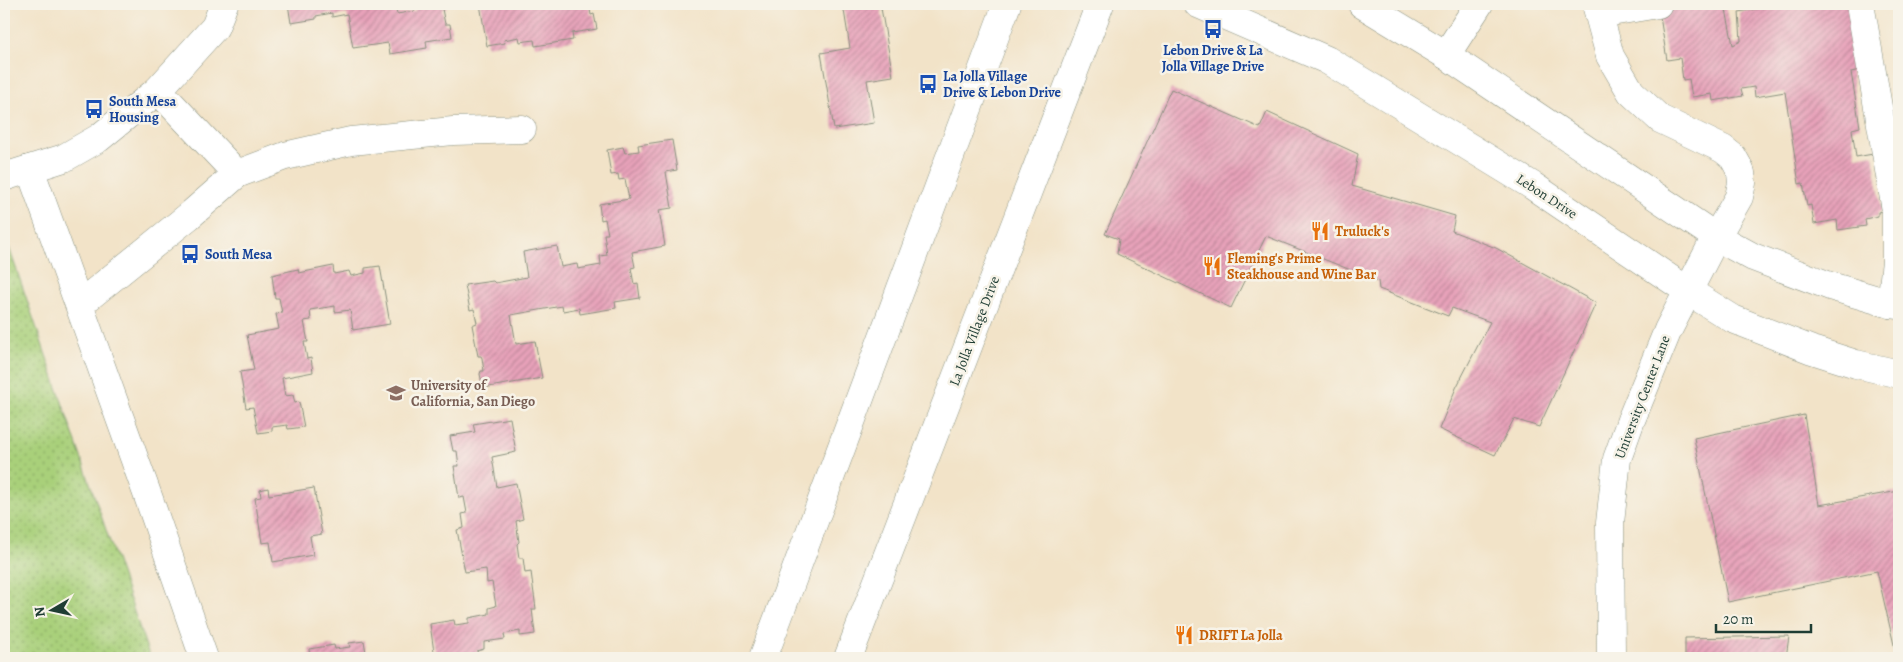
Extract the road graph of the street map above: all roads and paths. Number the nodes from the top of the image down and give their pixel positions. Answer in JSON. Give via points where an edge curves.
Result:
{"nodes":[{"id":1,"x":224,"y":4,"type":"edge"},
{"id":2,"x":1007,"y":4,"type":"edge"},
{"id":3,"x":1100,"y":4,"type":"edge"},
{"id":4,"x":1198,"y":4,"type":"edge"},
{"id":5,"x":1362,"y":4,"type":"edge"},
{"id":6,"x":1479,"y":4,"type":"edge"},
{"id":7,"x":1658,"y":4,"type":"edge"},
{"id":8,"x":1860,"y":4,"type":"edge"},
{"id":9,"x":1597,"y":9,"type":"edge"},
{"id":10,"x":1446,"y":55,"type":"junction"},
{"id":11,"x":158,"y":90,"type":"junction"},
{"id":12,"x":522,"y":129,"type":"dead end"},
{"id":13,"x":30,"y":168,"type":"junction"},
{"id":14,"x":237,"y":174,"type":"junction"},
{"id":15,"x":4,"y":177,"type":"edge"},
{"id":16,"x":1716,"y":237,"type":"junction"},
{"id":17,"x":1688,"y":291,"type":"junction"},
{"id":18,"x":80,"y":304,"type":"junction"},
{"id":19,"x":1895,"y":304,"type":"edge"},
{"id":20,"x":1899,"y":374,"type":"edge"},
{"id":21,"x":204,"y":658,"type":"edge"},
{"id":22,"x":763,"y":658,"type":"edge"},
{"id":23,"x":848,"y":658,"type":"edge"},
{"id":24,"x":1611,"y":658,"type":"edge"}],
"edges":[{"from":1,"to":11,"type":"street","via":[[215,27]]},
{"from":2,"to":22,"type":"street"},
{"from":3,"to":23,"type":"street","name":"La Jolla Village Drive"},
{"from":4,"to":17,"type":"street","name":"Lebon Drive","via":[[1327,60],[1533,186]]},
{"from":5,"to":10,"type":"street"},
{"from":6,"to":10,"type":"street"},
{"from":7,"to":9,"type":"street"},
{"from":8,"to":19,"type":"street","via":[[1896,210]]},
{"from":9,"to":16,"type":"street","name":"University Center Lane","via":[[1610,56],[1631,92],[1660,119],[1723,149],[1738,166],[1742,183],[1739,197]]},
{"from":10,"to":16,"type":"street"},
{"from":11,"to":13,"type":"street","via":[[100,138],[64,158]]},
{"from":11,"to":14,"type":"street"},
{"from":12,"to":14,"type":"street","via":[[453,131],[351,141],[285,156]]},
{"from":13,"to":15,"type":"street"},
{"from":13,"to":18,"type":"street"},
{"from":14,"to":18,"type":"street"},
{"from":16,"to":17,"type":"street","name":"University Center Lane"},
{"from":16,"to":19,"type":"street","via":[[1753,257],[1830,286]]},
{"from":17,"to":20,"type":"street","name":"Lebon Drive","via":[[1733,319],[1812,350]]},
{"from":17,"to":24,"type":"street","name":"University Center Lane","via":[[1668,330],[1617,459],[1610,523]]},
{"from":18,"to":21,"type":"street"}]}
